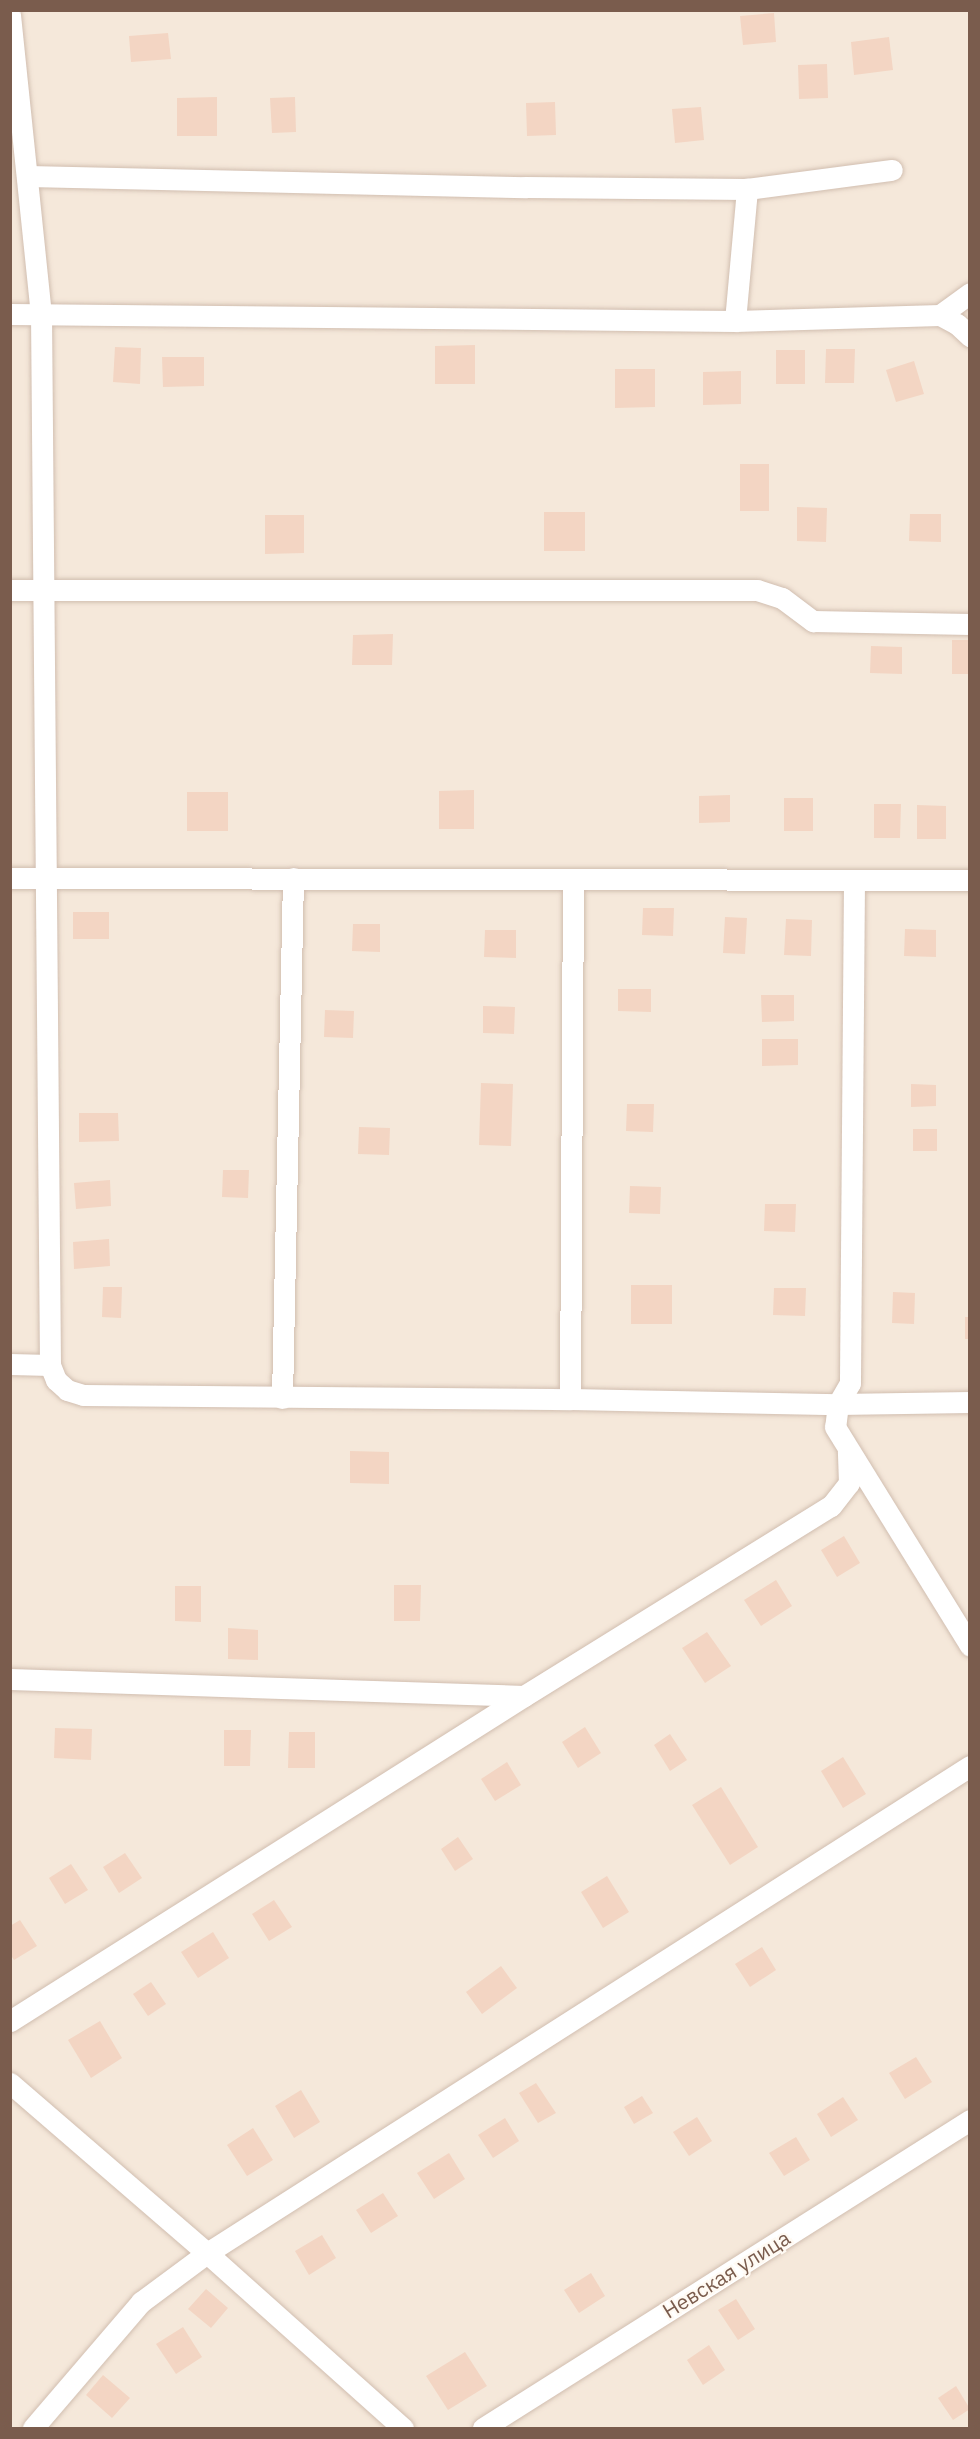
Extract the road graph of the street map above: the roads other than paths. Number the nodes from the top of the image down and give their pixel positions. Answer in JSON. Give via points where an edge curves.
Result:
{"nodes":[{"id":1,"x":10,"y":15,"type":"edge"},
{"id":2,"x":892,"y":170,"type":"dead end"},
{"id":3,"x":28,"y":176,"type":"junction"},
{"id":4,"x":747,"y":189,"type":"junction"},
{"id":5,"x":969,"y":293,"type":"edge"},
{"id":6,"x":41,"y":313,"type":"junction"},
{"id":7,"x":10,"y":314,"type":"edge"},
{"id":8,"x":940,"y":315,"type":"junction"},
{"id":9,"x":735,"y":321,"type":"junction"},
{"id":10,"x":969,"y":336,"type":"edge"},
{"id":11,"x":10,"y":590,"type":"edge"},
{"id":12,"x":44,"y":590,"type":"junction"},
{"id":13,"x":969,"y":624,"type":"edge"},
{"id":14,"x":10,"y":878,"type":"edge"},
{"id":15,"x":45,"y":878,"type":"junction"},
{"id":16,"x":293,"y":878,"type":"junction"},
{"id":17,"x":573,"y":880,"type":"junction"},
{"id":18,"x":854,"y":880,"type":"junction"},
{"id":19,"x":969,"y":880,"type":"edge"},
{"id":20,"x":10,"y":1364,"type":"edge"},
{"id":21,"x":50,"y":1365,"type":"junction"},
{"id":22,"x":282,"y":1398,"type":"junction"},
{"id":23,"x":570,"y":1399,"type":"junction"},
{"id":24,"x":969,"y":1402,"type":"edge"},
{"id":25,"x":838,"y":1404,"type":"junction"},
{"id":26,"x":848,"y":1451,"type":"junction"},
{"id":27,"x":969,"y":1646,"type":"edge"},
{"id":28,"x":10,"y":1679,"type":"edge"},
{"id":29,"x":524,"y":1696,"type":"junction"},
{"id":30,"x":969,"y":1766,"type":"edge"},
{"id":31,"x":10,"y":2021,"type":"edge"},
{"id":32,"x":10,"y":2083,"type":"edge"},
{"id":33,"x":969,"y":2120,"type":"edge"},
{"id":34,"x":207,"y":2253,"type":"junction"},
{"id":35,"x":33,"y":2428,"type":"edge"},
{"id":36,"x":403,"y":2428,"type":"edge"},
{"id":37,"x":483,"y":2428,"type":"edge"}],
"edges":[{"from":1,"to":3,"type":"street"},
{"from":2,"to":4,"type":"street"},
{"from":3,"to":4,"type":"street","via":[[525,188]]},
{"from":3,"to":6,"type":"street"},
{"from":4,"to":9,"type":"street"},
{"from":5,"to":8,"type":"street"},
{"from":6,"to":7,"type":"street"},
{"from":6,"to":9,"type":"street"},
{"from":6,"to":12,"type":"street"},
{"from":8,"to":9,"type":"street"},
{"from":8,"to":10,"type":"street"},
{"from":11,"to":12,"type":"street"},
{"from":12,"to":13,"type":"street","via":[[757,590],[782,598],[813,621]]},
{"from":12,"to":15,"type":"street"},
{"from":14,"to":15,"type":"street"},
{"from":15,"to":16,"type":"street"},
{"from":15,"to":21,"type":"street"},
{"from":16,"to":17,"type":"street"},
{"from":16,"to":22,"type":"street"},
{"from":17,"to":18,"type":"street"},
{"from":17,"to":23,"type":"street"},
{"from":18,"to":19,"type":"street"},
{"from":18,"to":25,"type":"street","via":[[850,1383]]},
{"from":20,"to":21,"type":"street"},
{"from":21,"to":22,"type":"street","via":[[56,1380],[83,1395]]},
{"from":22,"to":23,"type":"street"},
{"from":23,"to":25,"type":"street"},
{"from":24,"to":25,"type":"street"},
{"from":25,"to":26,"type":"street","via":[[835,1427]]},
{"from":26,"to":27,"type":"street"},
{"from":26,"to":29,"type":"street","via":[[849,1483],[831,1506]]},
{"from":28,"to":29,"type":"street"},
{"from":29,"to":31,"type":"street"},
{"from":30,"to":34,"type":"street"},
{"from":32,"to":34,"type":"street"},
{"from":33,"to":37,"type":"street","name":"Невская улица"},
{"from":34,"to":35,"type":"street","via":[[141,2302]]},
{"from":34,"to":36,"type":"street"}]}
